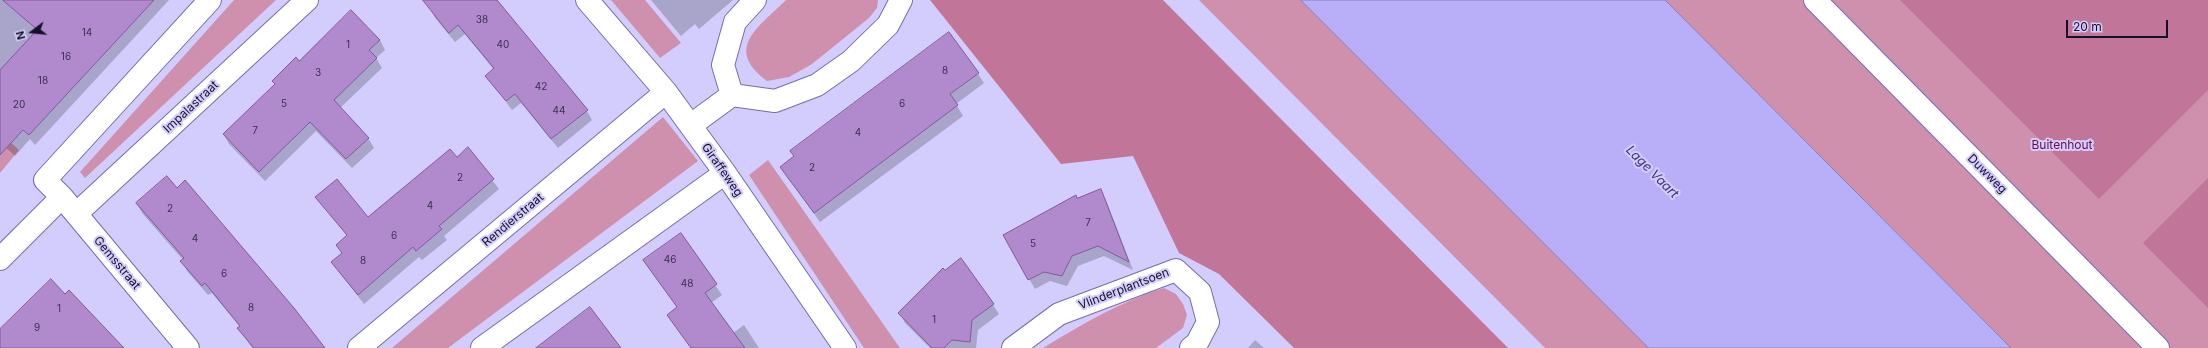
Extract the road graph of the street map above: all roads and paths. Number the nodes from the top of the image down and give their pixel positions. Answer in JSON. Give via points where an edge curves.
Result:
{"nodes":[{"id":1,"x":210,"y":0,"type":"edge"},
{"id":2,"x":307,"y":0,"type":"edge"},
{"id":3,"x":587,"y":0,"type":"edge"},
{"id":4,"x":755,"y":0,"type":"edge"},
{"id":5,"x":901,"y":0,"type":"edge"},
{"id":6,"x":1815,"y":0,"type":"edge"},
{"id":7,"x":666,"y":92,"type":"junction"},
{"id":8,"x":732,"y":95,"type":"junction"},
{"id":9,"x":691,"y":125,"type":"junction"},
{"id":10,"x":725,"y":172,"type":"junction"},
{"id":11,"x":62,"y":197,"type":"junction"},
{"id":12,"x":76,"y":214,"type":"junction"},
{"id":13,"x":0,"y":259,"type":"edge"},
{"id":14,"x":188,"y":348,"type":"edge"},
{"id":15,"x":359,"y":348,"type":"edge"},
{"id":16,"x":482,"y":348,"type":"edge"},
{"id":17,"x":845,"y":348,"type":"edge"},
{"id":18,"x":1013,"y":348,"type":"edge"},
{"id":19,"x":1191,"y":348,"type":"edge"},
{"id":20,"x":2158,"y":348,"type":"edge"}],
"edges":[{"from":1,"to":11,"type":"street","name":"Gemsstraat","via":[[45,180]]},
{"from":2,"to":12,"type":"street","name":"Impalastraat"},
{"from":3,"to":7,"type":"street","name":"Giraffeweg"},
{"from":4,"to":8,"type":"street","via":[[735,22],[723,65]]},
{"from":5,"to":8,"type":"street","via":[[888,25],[851,61],[817,85],[775,101]]},
{"from":6,"to":20,"type":"street","name":"Duwweg"},
{"from":7,"to":9,"type":"street","name":"Giraffeweg"},
{"from":7,"to":15,"type":"street","name":"Rendierstraat"},
{"from":8,"to":9,"type":"street"},
{"from":9,"to":10,"type":"street","name":"Giraffeweg"},
{"from":10,"to":16,"type":"street"},
{"from":10,"to":17,"type":"street","name":"Giraffeweg"},
{"from":11,"to":12,"type":"street","name":"Gemsstraat"},
{"from":11,"to":13,"type":"street"},
{"from":12,"to":14,"type":"street","name":"Gemsstraat"},
{"from":18,"to":19,"type":"street","name":"Vlinderplantsoen","via":[[1059,314],[1176,270],[1200,292],[1208,322],[1197,343]]}]}
